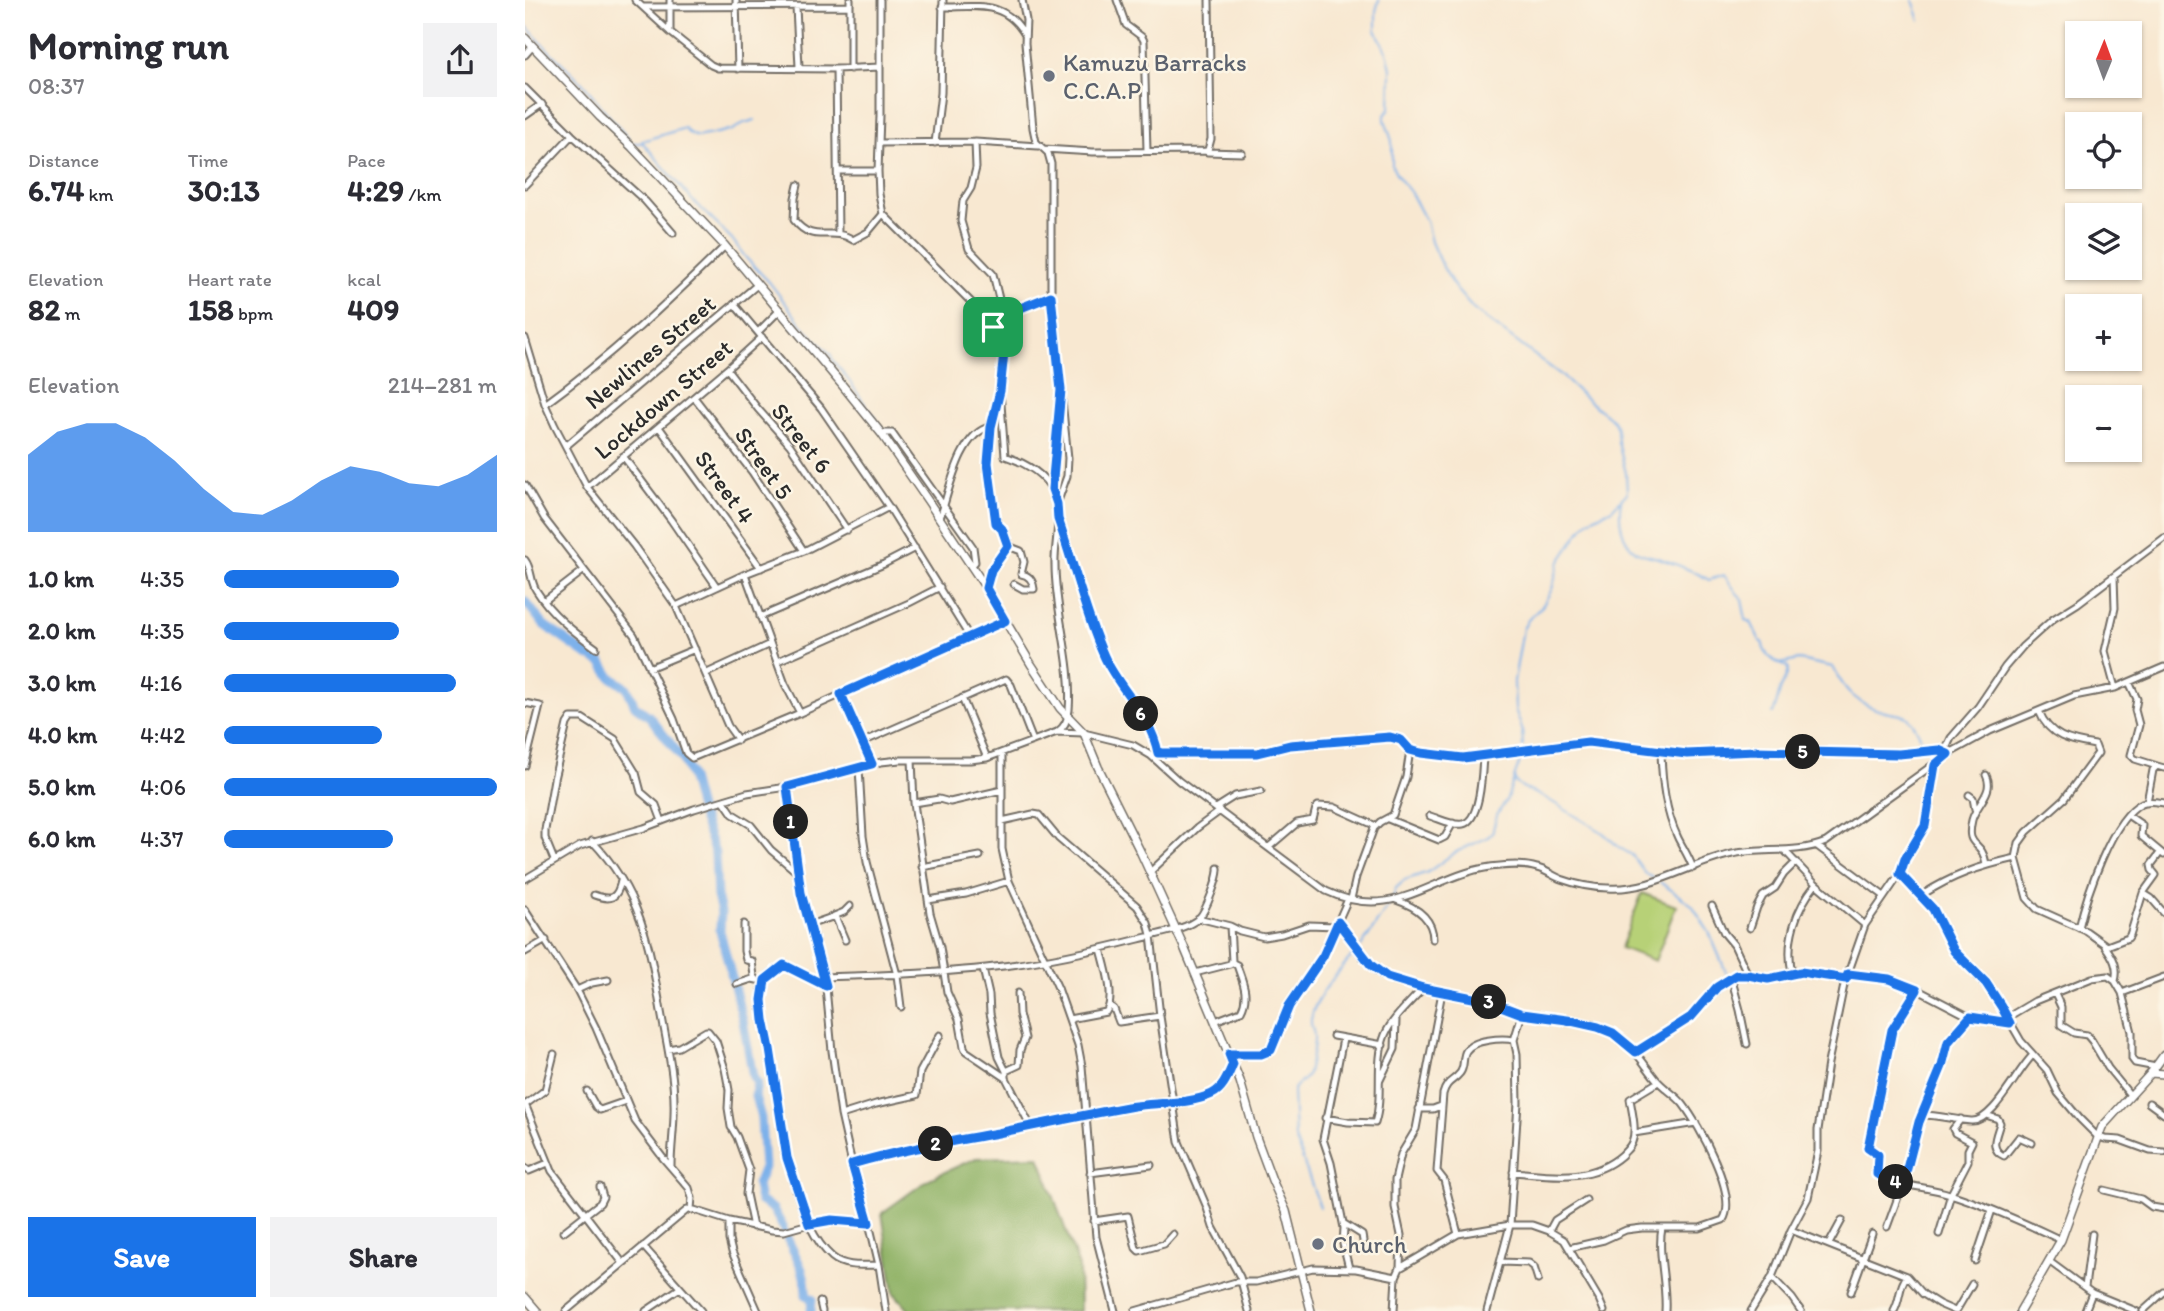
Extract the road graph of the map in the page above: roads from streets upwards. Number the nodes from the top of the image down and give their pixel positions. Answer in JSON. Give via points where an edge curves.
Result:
{"nodes":[{"id":1,"x":635,"y":0,"type":"edge"},
{"id":2,"x":670,"y":0,"type":"edge"},
{"id":3,"x":736,"y":0,"type":"edge"},
{"id":4,"x":880,"y":0,"type":"edge"},
{"id":5,"x":1022,"y":0,"type":"edge"},
{"id":6,"x":1117,"y":0,"type":"edge"},
{"id":7,"x":1209,"y":0,"type":"edge"},
{"id":8,"x":763,"y":3,"type":"edge"},
{"id":9,"x":850,"y":3,"type":"edge"},
{"id":10,"x":942,"y":3,"type":"edge"},
{"id":11,"x":643,"y":7,"type":"junction"},
{"id":12,"x":796,"y":7,"type":"junction"},
{"id":13,"x":670,"y":8,"type":"junction"},
{"id":14,"x":736,"y":8,"type":"junction"},
{"id":15,"x":670,"y":33,"type":"junction"},
{"id":16,"x":1025,"y":35,"type":"junction"},
{"id":17,"x":525,"y":38,"type":"edge"},
{"id":18,"x":533,"y":46,"type":"junction"},
{"id":19,"x":525,"y":55,"type":"edge"},
{"id":20,"x":799,"y":67,"type":"junction"},
{"id":21,"x":880,"y":67,"type":"junction"},
{"id":22,"x":851,"y":68,"type":"junction"},
{"id":23,"x":738,"y":69,"type":"junction"},
{"id":24,"x":836,"y":69,"type":"junction"},
{"id":25,"x":525,"y":88,"type":"edge"},
{"id":26,"x":542,"y":104,"type":"junction"},
{"id":27,"x":525,"y":116,"type":"edge"},
{"id":28,"x":572,"y":135,"type":"junction"},
{"id":29,"x":975,"y":142,"type":"junction"},
{"id":30,"x":880,"y":143,"type":"junction"},
{"id":31,"x":935,"y":143,"type":"junction"},
{"id":32,"x":1041,"y":147,"type":"junction"},
{"id":33,"x":1147,"y":151,"type":"junction"},
{"id":34,"x":1205,"y":152,"type":"junction"},
{"id":35,"x":1242,"y":153,"type":"dead end"},
{"id":36,"x":838,"y":171,"type":"junction"},
{"id":37,"x":879,"y":171,"type":"junction"},
{"id":38,"x":799,"y":184,"type":"dead end"},
{"id":39,"x":525,"y":186,"type":"edge"},
{"id":40,"x":883,"y":214,"type":"junction"},
{"id":41,"x":673,"y":233,"type":"dead end"},
{"id":42,"x":838,"y":233,"type":"junction"},
{"id":43,"x":725,"y":246,"type":"junction"},
{"id":44,"x":757,"y":285,"type":"junction"},
{"id":45,"x":1051,"y":296,"type":"junction"},
{"id":46,"x":734,"y":304,"type":"junction"},
{"id":47,"x":780,"y":310,"type":"junction"},
{"id":48,"x":1004,"y":315,"type":"junction"},
{"id":49,"x":991,"y":319,"type":"junction"},
{"id":50,"x":1001,"y":328,"type":"junction"},
{"id":51,"x":760,"y":334,"type":"junction"},
{"id":52,"x":525,"y":338,"type":"edge"},
{"id":53,"x":727,"y":369,"type":"junction"},
{"id":54,"x":1061,"y":390,"type":"junction"},
{"id":55,"x":1000,"y":391,"type":"junction"},
{"id":56,"x":694,"y":397,"type":"junction"},
{"id":57,"x":545,"y":404,"type":"junction"},
{"id":58,"x":659,"y":427,"type":"junction"},
{"id":59,"x":991,"y":427,"type":"junction"},
{"id":60,"x":881,"y":433,"type":"junction"},
{"id":61,"x":566,"y":446,"type":"junction"},
{"id":62,"x":623,"y":456,"type":"junction"},
{"id":63,"x":525,"y":485,"type":"edge"},
{"id":64,"x":587,"y":487,"type":"junction"},
{"id":65,"x":1052,"y":489,"type":"junction"},
{"id":66,"x":1057,"y":504,"type":"junction"},
{"id":67,"x":944,"y":506,"type":"junction"},
{"id":68,"x":889,"y":507,"type":"junction"},
{"id":69,"x":940,"y":518,"type":"junction"},
{"id":70,"x":1058,"y":519,"type":"junction"},
{"id":71,"x":847,"y":530,"type":"junction"},
{"id":72,"x":2164,"y":538,"type":"edge"},
{"id":73,"x":1008,"y":546,"type":"junction"},
{"id":74,"x":915,"y":548,"type":"junction"},
{"id":75,"x":804,"y":551,"type":"junction"},
{"id":76,"x":525,"y":560,"type":"edge"},
{"id":77,"x":971,"y":566,"type":"junction"},
{"id":78,"x":761,"y":568,"type":"junction"},
{"id":79,"x":583,"y":571,"type":"junction"},
{"id":80,"x":745,"y":575,"type":"junction"},
{"id":81,"x":2114,"y":576,"type":"junction"},
{"id":82,"x":1014,"y":584,"type":"dead end"},
{"id":83,"x":717,"y":587,"type":"junction"},
{"id":84,"x":940,"y":587,"type":"junction"},
{"id":85,"x":986,"y":588,"type":"junction"},
{"id":86,"x":544,"y":601,"type":"junction"},
{"id":87,"x":676,"y":606,"type":"junction"},
{"id":88,"x":760,"y":617,"type":"junction"},
{"id":89,"x":1005,"y":621,"type":"junction"},
{"id":90,"x":969,"y":636,"type":"junction"},
{"id":91,"x":770,"y":644,"type":"junction"},
{"id":92,"x":596,"y":648,"type":"dead end"},
{"id":93,"x":695,"y":649,"type":"junction"},
{"id":94,"x":778,"y":662,"type":"junction"},
{"id":95,"x":2164,"y":667,"type":"edge"},
{"id":96,"x":649,"y":668,"type":"junction"},
{"id":97,"x":707,"y":673,"type":"junction"},
{"id":98,"x":2129,"y":682,"type":"junction"},
{"id":99,"x":2115,"y":688,"type":"junction"},
{"id":100,"x":841,"y":694,"type":"junction"},
{"id":101,"x":962,"y":698,"type":"junction"},
{"id":102,"x":525,"y":703,"type":"edge"},
{"id":103,"x":2039,"y":712,"type":"junction"},
{"id":104,"x":800,"y":713,"type":"junction"},
{"id":105,"x":1068,"y":716,"type":"junction"},
{"id":106,"x":1056,"y":732,"type":"junction"},
{"id":107,"x":1084,"y":733,"type":"junction"},
{"id":108,"x":738,"y":740,"type":"junction"},
{"id":109,"x":1033,"y":741,"type":"junction"},
{"id":110,"x":863,"y":742,"type":"junction"},
{"id":111,"x":1410,"y":750,"type":"junction"},
{"id":112,"x":1661,"y":752,"type":"junction"},
{"id":113,"x":1002,"y":753,"type":"junction"},
{"id":114,"x":1158,"y":753,"type":"junction"},
{"id":115,"x":1947,"y":753,"type":"junction"},
{"id":116,"x":1150,"y":755,"type":"junction"},
{"id":117,"x":1483,"y":756,"type":"junction"},
{"id":118,"x":987,"y":758,"type":"junction"},
{"id":119,"x":912,"y":760,"type":"junction"},
{"id":120,"x":872,"y":764,"type":"junction"},
{"id":121,"x":525,"y":765,"type":"edge"},
{"id":122,"x":1935,"y":765,"type":"junction"},
{"id":123,"x":2157,"y":766,"type":"junction"},
{"id":124,"x":859,"y":768,"type":"junction"},
{"id":125,"x":2164,"y":768,"type":"edge"},
{"id":126,"x":1986,"y":775,"type":"dead end"},
{"id":127,"x":787,"y":787,"type":"junction"},
{"id":128,"x":1002,"y":790,"type":"junction"},
{"id":129,"x":1261,"y":790,"type":"dead end"},
{"id":130,"x":1969,"y":795,"type":"dead end"},
{"id":131,"x":724,"y":801,"type":"junction"},
{"id":132,"x":2147,"y":802,"type":"junction"},
{"id":133,"x":914,"y":803,"type":"junction"},
{"id":134,"x":2164,"y":803,"type":"edge"},
{"id":135,"x":1218,"y":809,"type":"junction"},
{"id":136,"x":1975,"y":809,"type":"junction"},
{"id":137,"x":1430,"y":816,"type":"dead end"},
{"id":138,"x":2129,"y":816,"type":"junction"},
{"id":139,"x":1388,"y":819,"type":"junction"},
{"id":140,"x":662,"y":821,"type":"junction"},
{"id":141,"x":1002,"y":821,"type":"junction"},
{"id":142,"x":1453,"y":823,"type":"junction"},
{"id":143,"x":1376,"y":825,"type":"junction"},
{"id":144,"x":592,"y":841,"type":"junction"},
{"id":145,"x":1817,"y":845,"type":"junction"},
{"id":146,"x":1269,"y":847,"type":"junction"},
{"id":147,"x":1785,"y":851,"type":"junction"},
{"id":148,"x":2162,"y":854,"type":"edge"},
{"id":149,"x":980,"y":856,"type":"dead end"},
{"id":150,"x":2016,"y":858,"type":"junction"},
{"id":151,"x":554,"y":860,"type":"junction"},
{"id":152,"x":1796,"y":862,"type":"junction"},
{"id":153,"x":1986,"y":864,"type":"junction"},
{"id":154,"x":922,"y":867,"type":"junction"},
{"id":155,"x":1217,"y":868,"type":"dead end"},
{"id":156,"x":1693,"y":868,"type":"junction"},
{"id":157,"x":1150,"y":872,"type":"junction"},
{"id":158,"x":798,"y":873,"type":"junction"},
{"id":159,"x":1900,"y":874,"type":"junction"},
{"id":160,"x":525,"y":879,"type":"edge"},
{"id":161,"x":621,"y":881,"type":"junction"},
{"id":162,"x":1009,"y":881,"type":"junction"},
{"id":163,"x":1816,"y":884,"type":"junction"},
{"id":164,"x":2143,"y":893,"type":"junction"},
{"id":165,"x":594,"y":895,"type":"dead end"},
{"id":166,"x":1922,"y":895,"type":"junction"},
{"id":167,"x":1884,"y":896,"type":"junction"},
{"id":168,"x":1349,"y":899,"type":"junction"},
{"id":169,"x":928,"y":900,"type":"junction"},
{"id":170,"x":1396,"y":900,"type":"junction"},
{"id":171,"x":850,"y":906,"type":"dead end"},
{"id":172,"x":1712,"y":906,"type":"dead end"},
{"id":173,"x":525,"y":910,"type":"edge"},
{"id":174,"x":2164,"y":913,"type":"edge"},
{"id":175,"x":834,"y":916,"type":"junction"},
{"id":176,"x":1198,"y":918,"type":"junction"},
{"id":177,"x":744,"y":924,"type":"dead end"},
{"id":178,"x":1336,"y":924,"type":"junction"},
{"id":179,"x":809,"y":925,"type":"junction"},
{"id":180,"x":1865,"y":925,"type":"junction"},
{"id":181,"x":1230,"y":926,"type":"junction"},
{"id":182,"x":1750,"y":928,"type":"dead end"},
{"id":183,"x":2079,"y":928,"type":"junction"},
{"id":184,"x":1175,"y":929,"type":"junction"},
{"id":185,"x":1151,"y":935,"type":"junction"},
{"id":186,"x":1433,"y":939,"type":"dead end"},
{"id":187,"x":546,"y":940,"type":"junction"},
{"id":188,"x":845,"y":940,"type":"dead end"},
{"id":189,"x":2105,"y":946,"type":"junction"},
{"id":190,"x":1101,"y":949,"type":"junction"},
{"id":191,"x":525,"y":952,"type":"edge"},
{"id":192,"x":1044,"y":959,"type":"junction"},
{"id":193,"x":1231,"y":962,"type":"junction"},
{"id":194,"x":983,"y":969,"type":"junction"},
{"id":195,"x":943,"y":971,"type":"junction"},
{"id":196,"x":1195,"y":973,"type":"junction"},
{"id":197,"x":1792,"y":973,"type":"junction"},
{"id":198,"x":897,"y":975,"type":"junction"},
{"id":199,"x":1748,"y":975,"type":"junction"},
{"id":200,"x":1847,"y":976,"type":"junction"},
{"id":201,"x":825,"y":977,"type":"junction"},
{"id":202,"x":1731,"y":977,"type":"junction"},
{"id":203,"x":2164,"y":977,"type":"edge"},
{"id":204,"x":608,"y":980,"type":"dead end"},
{"id":205,"x":757,"y":980,"type":"junction"},
{"id":206,"x":2115,"y":981,"type":"junction"},
{"id":207,"x":737,"y":984,"type":"dead end"},
{"id":208,"x":826,"y":986,"type":"junction"},
{"id":209,"x":763,"y":987,"type":"junction"},
{"id":210,"x":1423,"y":988,"type":"junction"},
{"id":211,"x":577,"y":990,"type":"junction"},
{"id":212,"x":1917,"y":990,"type":"junction"},
{"id":213,"x":1442,"y":992,"type":"junction"},
{"id":214,"x":1018,"y":993,"type":"dead end"},
{"id":215,"x":2122,"y":993,"type":"junction"},
{"id":216,"x":2055,"y":994,"type":"junction"},
{"id":217,"x":1110,"y":1006,"type":"junction"},
{"id":218,"x":901,"y":1007,"type":"dead end"},
{"id":219,"x":1522,"y":1014,"type":"junction"},
{"id":220,"x":1160,"y":1016,"type":"junction"},
{"id":221,"x":1970,"y":1017,"type":"junction"},
{"id":222,"x":1069,"y":1019,"type":"junction"},
{"id":223,"x":1396,"y":1020,"type":"junction"},
{"id":224,"x":2009,"y":1020,"type":"junction"},
{"id":225,"x":1215,"y":1021,"type":"junction"},
{"id":226,"x":940,"y":1035,"type":"dead end"},
{"id":227,"x":1333,"y":1036,"type":"dead end"},
{"id":228,"x":1343,"y":1039,"type":"junction"},
{"id":229,"x":1514,"y":1041,"type":"junction"},
{"id":230,"x":1747,"y":1044,"type":"dead end"},
{"id":231,"x":1383,"y":1045,"type":"junction"},
{"id":232,"x":668,"y":1049,"type":"junction"},
{"id":233,"x":1636,"y":1052,"type":"junction"},
{"id":234,"x":554,"y":1054,"type":"dead end"},
{"id":235,"x":1229,"y":1054,"type":"junction"},
{"id":236,"x":2033,"y":1055,"type":"junction"},
{"id":237,"x":2164,"y":1055,"type":"edge"},
{"id":238,"x":1233,"y":1064,"type":"junction"},
{"id":239,"x":2153,"y":1070,"type":"junction"},
{"id":240,"x":1006,"y":1074,"type":"junction"},
{"id":241,"x":2164,"y":1074,"type":"edge"},
{"id":242,"x":1379,"y":1082,"type":"junction"},
{"id":243,"x":1658,"y":1082,"type":"junction"},
{"id":244,"x":587,"y":1091,"type":"dead end"},
{"id":245,"x":2130,"y":1095,"type":"junction"},
{"id":246,"x":626,"y":1101,"type":"junction"},
{"id":247,"x":1173,"y":1101,"type":"junction"},
{"id":248,"x":2149,"y":1103,"type":"dead end"},
{"id":249,"x":525,"y":1105,"type":"edge"},
{"id":250,"x":1441,"y":1106,"type":"junction"},
{"id":251,"x":1419,"y":1109,"type":"junction"},
{"id":252,"x":2164,"y":1114,"type":"edge"},
{"id":253,"x":841,"y":1115,"type":"junction"},
{"id":254,"x":1922,"y":1115,"type":"junction"},
{"id":255,"x":1986,"y":1115,"type":"junction"},
{"id":256,"x":1086,"y":1116,"type":"junction"},
{"id":257,"x":1325,"y":1118,"type":"junction"},
{"id":258,"x":1961,"y":1119,"type":"junction"},
{"id":259,"x":1696,"y":1123,"type":"junction"},
{"id":260,"x":1030,"y":1125,"type":"junction"},
{"id":261,"x":1634,"y":1133,"type":"junction"},
{"id":262,"x":2097,"y":1136,"type":"junction"},
{"id":263,"x":2032,"y":1143,"type":"dead end"},
{"id":264,"x":2164,"y":1152,"type":"edge"},
{"id":265,"x":548,"y":1163,"type":"junction"},
{"id":266,"x":852,"y":1164,"type":"junction"},
{"id":267,"x":1151,"y":1165,"type":"dead end"},
{"id":268,"x":671,"y":1167,"type":"junction"},
{"id":269,"x":525,"y":1168,"type":"edge"},
{"id":270,"x":1513,"y":1172,"type":"junction"},
{"id":271,"x":1090,"y":1173,"type":"junction"},
{"id":272,"x":1903,"y":1184,"type":"junction"},
{"id":273,"x":600,"y":1187,"type":"dead end"},
{"id":274,"x":2104,"y":1190,"type":"dead end"},
{"id":275,"x":1951,"y":1194,"type":"junction"},
{"id":276,"x":1586,"y":1200,"type":"dead end"},
{"id":277,"x":691,"y":1209,"type":"junction"},
{"id":278,"x":2164,"y":1209,"type":"edge"},
{"id":279,"x":1992,"y":1210,"type":"junction"},
{"id":280,"x":585,"y":1214,"type":"junction"},
{"id":281,"x":1842,"y":1220,"type":"dead end"},
{"id":282,"x":729,"y":1221,"type":"junction"},
{"id":283,"x":1094,"y":1221,"type":"junction"},
{"id":284,"x":869,"y":1223,"type":"junction"},
{"id":285,"x":1343,"y":1223,"type":"junction"},
{"id":286,"x":809,"y":1224,"type":"junction"},
{"id":287,"x":1510,"y":1225,"type":"junction"},
{"id":288,"x":753,"y":1227,"type":"junction"},
{"id":289,"x":1887,"y":1227,"type":"dead end"},
{"id":290,"x":1663,"y":1228,"type":"junction"},
{"id":291,"x":1791,"y":1230,"type":"junction"},
{"id":292,"x":1549,"y":1231,"type":"junction"},
{"id":293,"x":563,"y":1232,"type":"dead end"},
{"id":294,"x":1173,"y":1234,"type":"dead end"},
{"id":295,"x":1458,"y":1234,"type":"junction"},
{"id":296,"x":1873,"y":1234,"type":"dead end"},
{"id":297,"x":1939,"y":1234,"type":"dead end"},
{"id":298,"x":2092,"y":1234,"type":"dead end"},
{"id":299,"x":2061,"y":1240,"type":"junction"},
{"id":300,"x":1363,"y":1241,"type":"dead end"},
{"id":301,"x":1829,"y":1244,"type":"junction"},
{"id":302,"x":643,"y":1246,"type":"junction"},
{"id":303,"x":1569,"y":1248,"type":"junction"},
{"id":304,"x":1865,"y":1258,"type":"junction"},
{"id":305,"x":1975,"y":1261,"type":"dead end"},
{"id":306,"x":622,"y":1262,"type":"junction"},
{"id":307,"x":1501,"y":1262,"type":"junction"},
{"id":308,"x":2050,"y":1262,"type":"junction"},
{"id":309,"x":879,"y":1265,"type":"junction"},
{"id":310,"x":1349,"y":1268,"type":"junction"},
{"id":311,"x":1400,"y":1268,"type":"junction"},
{"id":312,"x":1300,"y":1270,"type":"junction"},
{"id":313,"x":1907,"y":1276,"type":"junction"},
{"id":314,"x":1396,"y":1277,"type":"junction"},
{"id":315,"x":1772,"y":1277,"type":"junction"},
{"id":316,"x":1538,"y":1280,"type":"dead end"},
{"id":317,"x":1242,"y":1282,"type":"junction"},
{"id":318,"x":1972,"y":1284,"type":"dead end"},
{"id":319,"x":2085,"y":1286,"type":"junction"},
{"id":320,"x":680,"y":1288,"type":"junction"},
{"id":321,"x":1851,"y":1292,"type":"dead end"},
{"id":322,"x":2164,"y":1292,"type":"edge"},
{"id":323,"x":2092,"y":1293,"type":"junction"},
{"id":324,"x":525,"y":1297,"type":"edge"},
{"id":325,"x":820,"y":1302,"type":"dead end"},
{"id":326,"x":537,"y":1311,"type":"edge"},
{"id":327,"x":566,"y":1311,"type":"edge"},
{"id":328,"x":646,"y":1311,"type":"edge"},
{"id":329,"x":701,"y":1311,"type":"edge"},
{"id":330,"x":758,"y":1311,"type":"edge"},
{"id":331,"x":822,"y":1311,"type":"edge"},
{"id":332,"x":886,"y":1311,"type":"edge"},
{"id":333,"x":1115,"y":1311,"type":"edge"},
{"id":334,"x":1135,"y":1311,"type":"edge"},
{"id":335,"x":1249,"y":1311,"type":"edge"},
{"id":336,"x":1311,"y":1311,"type":"edge"},
{"id":337,"x":1394,"y":1311,"type":"edge"},
{"id":338,"x":1487,"y":1311,"type":"edge"},
{"id":339,"x":1604,"y":1311,"type":"edge"},
{"id":340,"x":1665,"y":1311,"type":"edge"},
{"id":341,"x":1751,"y":1311,"type":"edge"},
{"id":342,"x":1801,"y":1311,"type":"edge"},
{"id":343,"x":1894,"y":1311,"type":"edge"},
{"id":344,"x":1955,"y":1311,"type":"edge"},
{"id":345,"x":2020,"y":1311,"type":"edge"},
{"id":346,"x":2085,"y":1311,"type":"edge"},
{"id":347,"x":2136,"y":1311,"type":"edge"},
{"id":348,"x":2143,"y":1311,"type":"edge"}],
"edges":[{"from":1,"to":11,"type":"street"},
{"from":2,"to":13,"type":"street"},
{"from":3,"to":14,"type":"street"},
{"from":4,"to":21,"type":"street"},
{"from":5,"to":16,"type":"street"},
{"from":6,"to":33,"type":"street","via":[[1126,25],[1144,41]]},
{"from":7,"to":34,"type":"street","via":[[1211,139]]},
{"from":8,"to":12,"type":"street"},
{"from":8,"to":14,"type":"street"},
{"from":9,"to":12,"type":"street"},
{"from":9,"to":22,"type":"street"},
{"from":10,"to":16,"type":"street","via":[[1000,8]]},
{"from":10,"to":31,"type":"street"},
{"from":11,"to":13,"type":"street"},
{"from":11,"to":15,"type":"street"},
{"from":12,"to":20,"type":"street"},
{"from":13,"to":14,"type":"street"},
{"from":13,"to":15,"type":"street"},
{"from":14,"to":23,"type":"street"},
{"from":15,"to":23,"type":"street","via":[[711,65]]},
{"from":16,"to":32,"type":"street","via":[[1031,117]]},
{"from":17,"to":18,"type":"street"},
{"from":18,"to":19,"type":"street"},
{"from":18,"to":43,"type":"street"},
{"from":20,"to":23,"type":"street"},
{"from":20,"to":24,"type":"street"},
{"from":21,"to":22,"type":"street"},
{"from":21,"to":30,"type":"street"},
{"from":22,"to":24,"type":"street"},
{"from":24,"to":36,"type":"street"},
{"from":25,"to":26,"type":"street"},
{"from":26,"to":27,"type":"street"},
{"from":26,"to":28,"type":"street"},
{"from":28,"to":39,"type":"street"},
{"from":28,"to":41,"type":"street"},
{"from":29,"to":31,"type":"street"},
{"from":29,"to":32,"type":"street"},
{"from":29,"to":48,"type":"street","via":[[976,169],[961,218],[967,246],[991,271]]},
{"from":30,"to":31,"type":"street"},
{"from":30,"to":37,"type":"street"},
{"from":32,"to":33,"type":"street"},
{"from":32,"to":45,"type":"street","via":[[1051,164]]},
{"from":33,"to":34,"type":"street"},
{"from":34,"to":35,"type":"street"},
{"from":36,"to":37,"type":"street"},
{"from":36,"to":42,"type":"street"},
{"from":37,"to":40,"type":"street"},
{"from":38,"to":42,"type":"street","via":[[795,222],[811,234]]},
{"from":40,"to":42,"type":"street","via":[[853,240]]},
{"from":40,"to":49,"type":"street"},
{"from":43,"to":44,"type":"street"},
{"from":43,"to":57,"type":"street","via":[[601,360]]},
{"from":44,"to":46,"type":"street","name":"Newlines Street"},
{"from":44,"to":47,"type":"street"},
{"from":45,"to":48,"type":"street"},
{"from":45,"to":54,"type":"street"},
{"from":46,"to":51,"type":"street"},
{"from":46,"to":61,"type":"street","name":"Newlines Street"},
{"from":47,"to":51,"type":"street","name":"Lockdown Street"},
{"from":47,"to":60,"type":"street"},
{"from":48,"to":49,"type":"street"},
{"from":48,"to":50,"type":"street"},
{"from":49,"to":50,"type":"street","via":[[993,327]]},
{"from":50,"to":55,"type":"street"},
{"from":51,"to":53,"type":"street","name":"Lockdown Street"},
{"from":51,"to":68,"type":"street","via":[[821,408]]},
{"from":52,"to":57,"type":"street"},
{"from":53,"to":56,"type":"street","name":"Lockdown Street"},
{"from":53,"to":71,"type":"street","name":"Street 6","via":[[790,445]]},
{"from":54,"to":65,"type":"street"},
{"from":54,"to":66,"type":"street","via":[[1068,458]]},
{"from":55,"to":59,"type":"street"},
{"from":55,"to":65,"type":"street","via":[[1005,456],[1036,471]]},
{"from":56,"to":58,"type":"street","name":"Lockdown Street"},
{"from":56,"to":75,"type":"street","name":"Street 5","via":[[752,472]]},
{"from":57,"to":61,"type":"street"},
{"from":58,"to":62,"type":"street","name":"Lockdown Street"},
{"from":58,"to":78,"type":"street","name":"Street 4"},
{"from":59,"to":67,"type":"street","via":[[977,435],[955,467]]},
{"from":59,"to":73,"type":"street","via":[[988,463],[996,523]]},
{"from":60,"to":67,"type":"street","via":[[892,433]]},
{"from":60,"to":69,"type":"street"},
{"from":61,"to":64,"type":"street"},
{"from":62,"to":64,"type":"street","name":"Lockdown Street"},
{"from":62,"to":83,"type":"street"},
{"from":63,"to":79,"type":"street"},
{"from":64,"to":87,"type":"street"},
{"from":65,"to":66,"type":"street"},
{"from":66,"to":70,"type":"street"},
{"from":67,"to":69,"type":"street"},
{"from":67,"to":77,"type":"street","via":[[973,547],[975,562]]},
{"from":68,"to":71,"type":"street"},
{"from":68,"to":74,"type":"street"},
{"from":69,"to":77,"type":"street"},
{"from":70,"to":105,"type":"street","via":[[1055,585],[1067,669]]},
{"from":70,"to":114,"type":"street","via":[[1093,632],[1111,671],[1155,737]]},
{"from":71,"to":75,"type":"street"},
{"from":72,"to":81,"type":"street"},
{"from":73,"to":82,"type":"street","via":[[1021,551],[1021,574],[1030,578],[1034,589]]},
{"from":73,"to":85,"type":"street","via":[[991,570]]},
{"from":74,"to":84,"type":"street"},
{"from":74,"to":88,"type":"street"},
{"from":75,"to":78,"type":"street"},
{"from":76,"to":86,"type":"street"},
{"from":77,"to":85,"type":"street"},
{"from":78,"to":80,"type":"street"},
{"from":79,"to":86,"type":"street"},
{"from":79,"to":96,"type":"street","via":[[634,635]]},
{"from":80,"to":83,"type":"street"},
{"from":80,"to":88,"type":"street"},
{"from":81,"to":99,"type":"street","via":[[2115,608],[2105,651]]},
{"from":81,"to":115,"type":"street","via":[[2023,646],[1951,738]]},
{"from":83,"to":87,"type":"street"},
{"from":84,"to":90,"type":"street"},
{"from":84,"to":94,"type":"street"},
{"from":85,"to":89,"type":"street"},
{"from":86,"to":92,"type":"street"},
{"from":87,"to":93,"type":"street"},
{"from":88,"to":91,"type":"street"},
{"from":89,"to":90,"type":"street"},
{"from":89,"to":105,"type":"street"},
{"from":90,"to":100,"type":"street"},
{"from":91,"to":94,"type":"street"},
{"from":91,"to":97,"type":"street"},
{"from":93,"to":96,"type":"street"},
{"from":93,"to":97,"type":"street"},
{"from":94,"to":104,"type":"street"},
{"from":95,"to":98,"type":"street"},
{"from":96,"to":108,"type":"street","via":[[690,758]]},
{"from":97,"to":108,"type":"street"},
{"from":98,"to":99,"type":"street"},
{"from":98,"to":123,"type":"street","via":[[2137,699],[2139,725],[2131,755]]},
{"from":99,"to":103,"type":"street","via":[[2074,696]]},
{"from":100,"to":104,"type":"street"},
{"from":100,"to":110,"type":"street"},
{"from":101,"to":109,"type":"street","via":[[1006,679]]},
{"from":101,"to":110,"type":"street"},
{"from":101,"to":118,"type":"street"},
{"from":102,"to":121,"type":"street","via":[[540,706]]},
{"from":103,"to":115,"type":"street"},
{"from":103,"to":150,"type":"street","via":[[2050,730],[2095,745],[2098,753],[2069,794],[2027,832]]},
{"from":104,"to":108,"type":"street"},
{"from":105,"to":106,"type":"street"},
{"from":105,"to":107,"type":"street"},
{"from":106,"to":107,"type":"street"},
{"from":106,"to":109,"type":"street"},
{"from":107,"to":116,"type":"street","via":[[1126,742]]},
{"from":107,"to":157,"type":"street"},
{"from":109,"to":113,"type":"street"},
{"from":110,"to":120,"type":"street"},
{"from":111,"to":114,"type":"street","via":[[1390,737],[1290,745],[1257,753]]},
{"from":111,"to":117,"type":"street","via":[[1438,756]]},
{"from":111,"to":139,"type":"street","via":[[1406,777]]},
{"from":112,"to":115,"type":"street"},
{"from":112,"to":117,"type":"street","via":[[1588,742]]},
{"from":112,"to":156,"type":"street","via":[[1666,803]]},
{"from":113,"to":118,"type":"street"},
{"from":113,"to":128,"type":"street"},
{"from":114,"to":116,"type":"street"},
{"from":115,"to":122,"type":"street"},
{"from":116,"to":135,"type":"street"},
{"from":117,"to":142,"type":"street","via":[[1474,815],[1466,823]]},
{"from":118,"to":119,"type":"street"},
{"from":119,"to":120,"type":"street"},
{"from":119,"to":133,"type":"street"},
{"from":120,"to":124,"type":"street"},
{"from":122,"to":145,"type":"street"},
{"from":122,"to":159,"type":"street","via":[[1925,826]]},
{"from":123,"to":125,"type":"street"},
{"from":123,"to":132,"type":"street"},
{"from":124,"to":127,"type":"street"},
{"from":124,"to":198,"type":"street","via":[[867,862]]},
{"from":126,"to":136,"type":"street","via":[[1986,794]]},
{"from":127,"to":131,"type":"street"},
{"from":127,"to":158,"type":"street"},
{"from":128,"to":133,"type":"street","via":[[950,802]]},
{"from":128,"to":141,"type":"street"},
{"from":129,"to":135,"type":"street","via":[[1235,796]]},
{"from":130,"to":136,"type":"street"},
{"from":131,"to":140,"type":"street"},
{"from":131,"to":158,"type":"street"},
{"from":132,"to":134,"type":"street"},
{"from":132,"to":138,"type":"street"},
{"from":133,"to":154,"type":"street"},
{"from":135,"to":146,"type":"street"},
{"from":135,"to":157,"type":"street"},
{"from":136,"to":153,"type":"street","via":[[1970,837]]},
{"from":137,"to":142,"type":"street"},
{"from":138,"to":148,"type":"street","via":[[2140,823],[2141,836]]},
{"from":138,"to":183,"type":"street","via":[[2103,855]]},
{"from":139,"to":142,"type":"street","via":[[1439,840]]},
{"from":139,"to":143,"type":"street"},
{"from":140,"to":144,"type":"street"},
{"from":140,"to":151,"type":"street","via":[[656,805],[641,792],[619,744],[575,717],[567,724],[545,830]]},
{"from":141,"to":162,"type":"street"},
{"from":141,"to":185,"type":"street","via":[[1039,815],[1058,838],[1137,906]]},
{"from":143,"to":146,"type":"street","via":[[1334,807],[1318,806],[1313,820],[1297,823]]},
{"from":143,"to":168,"type":"street"},
{"from":144,"to":151,"type":"street"},
{"from":144,"to":161,"type":"street"},
{"from":145,"to":147,"type":"street"},
{"from":145,"to":167,"type":"street"},
{"from":146,"to":168,"type":"street","via":[[1321,888]]},
{"from":147,"to":152,"type":"street"},
{"from":147,"to":156,"type":"street","via":[[1734,854]]},
{"from":148,"to":164,"type":"street","via":[[2150,868],[2155,877]]},
{"from":149,"to":154,"type":"street"},
{"from":150,"to":153,"type":"street"},
{"from":150,"to":183,"type":"street","via":[[2032,905]]},
{"from":151,"to":160,"type":"street"},
{"from":152,"to":163,"type":"street"},
{"from":152,"to":182,"type":"street","via":[[1763,896]]},
{"from":153,"to":166,"type":"street"},
{"from":154,"to":169,"type":"street"},
{"from":155,"to":176,"type":"street","via":[[1217,880]]},
{"from":156,"to":170,"type":"street","via":[[1609,888],[1567,881],[1532,866],[1496,866]]},
{"from":157,"to":184,"type":"street"},
{"from":158,"to":179,"type":"street"},
{"from":159,"to":166,"type":"street"},
{"from":159,"to":167,"type":"street"},
{"from":161,"to":165,"type":"street","via":[[614,896]]},
{"from":161,"to":232,"type":"street","via":[[644,926]]},
{"from":162,"to":169,"type":"street"},
{"from":162,"to":192,"type":"street"},
{"from":163,"to":180,"type":"street"},
{"from":163,"to":197,"type":"street","via":[[1793,929]]},
{"from":164,"to":174,"type":"street"},
{"from":164,"to":189,"type":"street","via":[[2128,938]]},
{"from":166,"to":224,"type":"street","via":[[1954,951],[1986,983]]},
{"from":167,"to":180,"type":"street"},
{"from":168,"to":170,"type":"street"},
{"from":168,"to":178,"type":"street"},
{"from":169,"to":195,"type":"street"},
{"from":170,"to":186,"type":"street","via":[[1419,911]]},
{"from":171,"to":175,"type":"street"},
{"from":172,"to":199,"type":"street"},
{"from":173,"to":187,"type":"street"},
{"from":175,"to":179,"type":"street"},
{"from":175,"to":188,"type":"street"},
{"from":176,"to":181,"type":"street"},
{"from":176,"to":184,"type":"street"},
{"from":177,"to":205,"type":"street","via":[[744,954],[752,961]]},
{"from":178,"to":181,"type":"street","via":[[1309,925],[1264,937]]},
{"from":178,"to":210,"type":"street","via":[[1377,971]]},
{"from":178,"to":235,"type":"street","via":[[1323,956],[1289,1006],[1271,1050]]},
{"from":179,"to":201,"type":"street"},
{"from":180,"to":200,"type":"street"},
{"from":181,"to":193,"type":"street"},
{"from":183,"to":189,"type":"street"},
{"from":184,"to":185,"type":"street"},
{"from":184,"to":196,"type":"street"},
{"from":185,"to":190,"type":"street"},
{"from":185,"to":220,"type":"street"},
{"from":187,"to":191,"type":"street"},
{"from":187,"to":211,"type":"street"},
{"from":189,"to":206,"type":"street","via":[[2116,964]]},
{"from":190,"to":192,"type":"street"},
{"from":190,"to":217,"type":"street"},
{"from":192,"to":194,"type":"street"},
{"from":192,"to":222,"type":"street"},
{"from":193,"to":196,"type":"street"},
{"from":193,"to":225,"type":"street","via":[[1237,965],[1245,988],[1244,1006]]},
{"from":194,"to":195,"type":"street"},
{"from":194,"to":240,"type":"street","via":[[997,1050]]},
{"from":195,"to":198,"type":"street"},
{"from":195,"to":240,"type":"street","via":[[966,1051]]},
{"from":196,"to":225,"type":"street"},
{"from":197,"to":199,"type":"street","via":[[1768,979]]},
{"from":197,"to":200,"type":"street"},
{"from":198,"to":201,"type":"street"},
{"from":198,"to":218,"type":"street"},
{"from":199,"to":202,"type":"street"},
{"from":200,"to":212,"type":"street","via":[[1889,979]]},
{"from":200,"to":291,"type":"street","via":[[1828,1063],[1815,1170],[1808,1198]]},
{"from":201,"to":208,"type":"street"},
{"from":202,"to":230,"type":"street"},
{"from":202,"to":233,"type":"street","via":[[1691,1017]]},
{"from":203,"to":215,"type":"street"},
{"from":204,"to":211,"type":"street"},
{"from":205,"to":207,"type":"street"},
{"from":205,"to":209,"type":"street"},
{"from":206,"to":215,"type":"street"},
{"from":206,"to":216,"type":"street","via":[[2099,976]]},
{"from":208,"to":209,"type":"street","via":[[784,965],[767,977]]},
{"from":208,"to":253,"type":"street"},
{"from":209,"to":286,"type":"street","via":[[764,1020],[787,1158]]},
{"from":210,"to":213,"type":"street"},
{"from":210,"to":223,"type":"street"},
{"from":211,"to":246,"type":"street"},
{"from":212,"to":221,"type":"street"},
{"from":212,"to":272,"type":"street","via":[[1892,1030],[1868,1148],[1878,1155],[1877,1174]]},
{"from":213,"to":219,"type":"street","via":[[1488,1001]]},
{"from":213,"to":251,"type":"street"},
{"from":214,"to":240,"type":"street","via":[[1024,1041],[1019,1065]]},
{"from":215,"to":239,"type":"street","via":[[2132,1032],[2132,1059]]},
{"from":216,"to":224,"type":"street","via":[[2035,1001]]},
{"from":216,"to":245,"type":"street","via":[[2061,1025],[2087,1035]]},
{"from":217,"to":220,"type":"street","via":[[1119,1022]]},
{"from":217,"to":222,"type":"street","via":[[1106,1012]]},
{"from":219,"to":229,"type":"street"},
{"from":219,"to":233,"type":"street","via":[[1598,1027]]},
{"from":220,"to":247,"type":"street"},
{"from":221,"to":224,"type":"street"},
{"from":221,"to":254,"type":"street","via":[[1948,1042]]},
{"from":222,"to":256,"type":"street","via":[[1082,1066]]},
{"from":223,"to":231,"type":"street"},
{"from":223,"to":242,"type":"street","via":[[1395,1049]]},
{"from":224,"to":236,"type":"street"},
{"from":225,"to":235,"type":"street"},
{"from":226,"to":253,"type":"street","via":[[920,1072],[917,1095]]},
{"from":227,"to":228,"type":"street"},
{"from":228,"to":231,"type":"street"},
{"from":228,"to":257,"type":"street"},
{"from":229,"to":250,"type":"street","via":[[1497,1038],[1468,1048],[1461,1072],[1444,1088]]},
{"from":229,"to":270,"type":"street","via":[[1518,1093]]},
{"from":231,"to":242,"type":"street"},
{"from":232,"to":268,"type":"street","via":[[674,1103]]},
{"from":232,"to":288,"type":"street","via":[[706,1031],[716,1041],[729,1090],[731,1127],[749,1170],[746,1194]]},
{"from":233,"to":243,"type":"street"},
{"from":234,"to":249,"type":"street","via":[[545,1090]]},
{"from":235,"to":238,"type":"street"},
{"from":236,"to":255,"type":"street"},
{"from":236,"to":262,"type":"street","via":[[2047,1070],[2057,1093]]},
{"from":237,"to":239,"type":"street"},
{"from":238,"to":247,"type":"street","via":[[1215,1093]]},
{"from":238,"to":312,"type":"street","via":[[1286,1211]]},
{"from":239,"to":241,"type":"street"},
{"from":239,"to":245,"type":"street"},
{"from":240,"to":260,"type":"street"},
{"from":242,"to":257,"type":"street","via":[[1375,1123]]},
{"from":243,"to":259,"type":"street","via":[[1677,1097]]},
{"from":243,"to":261,"type":"street","via":[[1630,1099]]},
{"from":244,"to":246,"type":"street","via":[[600,1110]]},
{"from":245,"to":262,"type":"street"},
{"from":246,"to":268,"type":"street","via":[[641,1130]]},
{"from":247,"to":256,"type":"street"},
{"from":247,"to":317,"type":"street","via":[[1179,1142],[1213,1227]]},
{"from":248,"to":252,"type":"street"},
{"from":249,"to":265,"type":"street"},
{"from":250,"to":251,"type":"street"},
{"from":250,"to":295,"type":"street","via":[[1437,1171]]},
{"from":251,"to":311,"type":"street","via":[[1416,1129],[1401,1154],[1395,1180]]},
{"from":253,"to":266,"type":"street"},
{"from":254,"to":258,"type":"street"},
{"from":254,"to":272,"type":"street"},
{"from":255,"to":258,"type":"street","via":[[1973,1122]]},
{"from":255,"to":263,"type":"street","via":[[2000,1123],[1995,1142],[1999,1154],[2007,1154],[2019,1138]]},
{"from":256,"to":260,"type":"street"},
{"from":256,"to":271,"type":"street"},
{"from":257,"to":285,"type":"street","via":[[1324,1144]]},
{"from":258,"to":275,"type":"street","via":[[1953,1129],[1972,1142]]},
{"from":259,"to":261,"type":"street"},
{"from":259,"to":290,"type":"street","via":[[1722,1180],[1726,1216],[1700,1228]]},
{"from":260,"to":266,"type":"street"},
{"from":261,"to":270,"type":"street","via":[[1630,1147],[1591,1172],[1575,1176]]},
{"from":262,"to":264,"type":"street"},
{"from":262,"to":299,"type":"street"},
{"from":265,"to":269,"type":"street","via":[[529,1171]]},
{"from":265,"to":280,"type":"street"},
{"from":266,"to":284,"type":"street"},
{"from":267,"to":271,"type":"street"},
{"from":268,"to":277,"type":"street","via":[[689,1188]]},
{"from":270,"to":287,"type":"street"},
{"from":271,"to":283,"type":"street"},
{"from":272,"to":275,"type":"street"},
{"from":272,"to":289,"type":"street"},
{"from":273,"to":280,"type":"street","via":[[602,1200]]},
{"from":274,"to":278,"type":"street"},
{"from":275,"to":279,"type":"street"},
{"from":275,"to":297,"type":"street"},
{"from":276,"to":292,"type":"street","via":[[1555,1220]]},
{"from":277,"to":282,"type":"street"},
{"from":277,"to":302,"type":"street"},
{"from":279,"to":299,"type":"street"},
{"from":279,"to":305,"type":"street"},
{"from":280,"to":293,"type":"street"},
{"from":280,"to":306,"type":"street"},
{"from":281,"to":301,"type":"street"},
{"from":282,"to":288,"type":"street"},
{"from":282,"to":330,"type":"street","via":[[732,1252]]},
{"from":283,"to":294,"type":"street","via":[[1128,1216],[1139,1251],[1164,1244]]},
{"from":283,"to":333,"type":"street"},
{"from":284,"to":286,"type":"street","via":[[832,1220]]},
{"from":284,"to":309,"type":"street"},
{"from":285,"to":300,"type":"street"},
{"from":285,"to":310,"type":"street"},
{"from":286,"to":288,"type":"street","via":[[784,1231]]},
{"from":286,"to":309,"type":"street","via":[[834,1259],[845,1264]]},
{"from":287,"to":292,"type":"street"},
{"from":287,"to":295,"type":"street"},
{"from":287,"to":307,"type":"street"},
{"from":290,"to":303,"type":"street","via":[[1626,1230]]},
{"from":290,"to":340,"type":"street","via":[[1660,1249]]},
{"from":291,"to":301,"type":"street"},
{"from":291,"to":315,"type":"street"},
{"from":292,"to":303,"type":"street"},
{"from":295,"to":311,"type":"street"},
{"from":296,"to":304,"type":"street"},
{"from":298,"to":319,"type":"street"},
{"from":299,"to":308,"type":"street"},
{"from":301,"to":304,"type":"street"},
{"from":302,"to":306,"type":"street"},
{"from":302,"to":320,"type":"street"},
{"from":303,"to":339,"type":"street"},
{"from":304,"to":313,"type":"street"},
{"from":304,"to":321,"type":"street"},
{"from":306,"to":327,"type":"street"},
{"from":307,"to":316,"type":"street","via":[[1529,1263]]},
{"from":307,"to":338,"type":"street"},
{"from":308,"to":319,"type":"street"},
{"from":308,"to":345,"type":"street"},
{"from":309,"to":332,"type":"street"},
{"from":310,"to":312,"type":"street"},
{"from":310,"to":314,"type":"street"},
{"from":311,"to":314,"type":"street"},
{"from":312,"to":317,"type":"street"},
{"from":312,"to":336,"type":"street"},
{"from":313,"to":343,"type":"street"},
{"from":313,"to":344,"type":"street","via":[[1923,1294]]},
{"from":314,"to":337,"type":"street"},
{"from":315,"to":341,"type":"street"},
{"from":315,"to":342,"type":"street"},
{"from":317,"to":334,"type":"street"},
{"from":317,"to":335,"type":"street"},
{"from":318,"to":344,"type":"street"},
{"from":319,"to":323,"type":"street"},
{"from":320,"to":328,"type":"street"},
{"from":320,"to":329,"type":"street"},
{"from":322,"to":348,"type":"street"},
{"from":323,"to":346,"type":"street"},
{"from":323,"to":347,"type":"street"},
{"from":324,"to":326,"type":"street"},
{"from":325,"to":331,"type":"street"}]}
